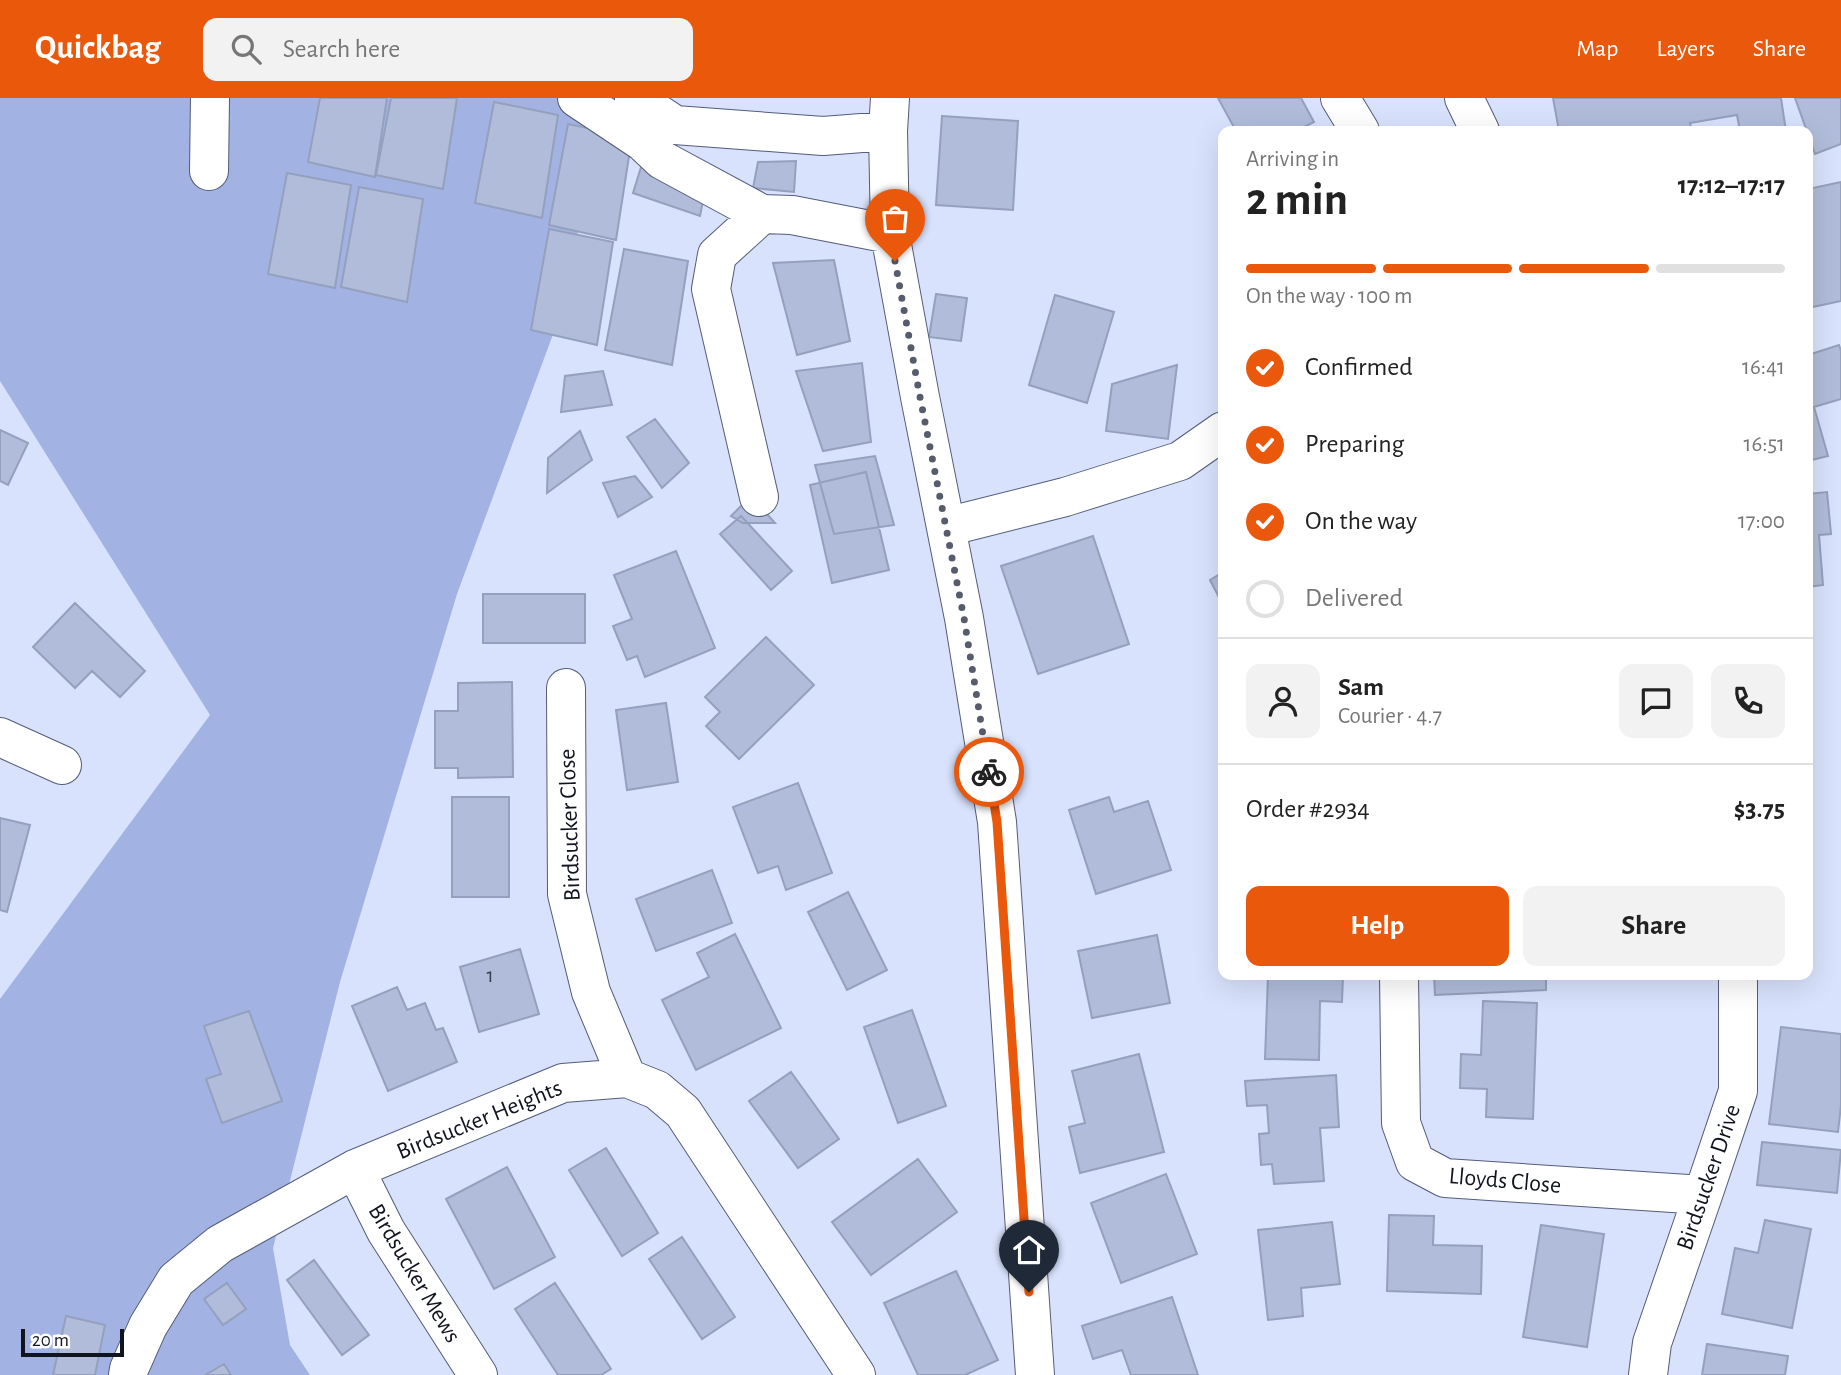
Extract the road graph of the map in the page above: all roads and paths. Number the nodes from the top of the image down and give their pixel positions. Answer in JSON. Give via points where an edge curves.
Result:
{"nodes":[{"id":1,"x":210,"y":98,"type":"edge"},
{"id":2,"x":577,"y":98,"type":"edge"},
{"id":3,"x":634,"y":98,"type":"edge"},
{"id":4,"x":1340,"y":98,"type":"edge"},
{"id":5,"x":1464,"y":98,"type":"edge"},
{"id":6,"x":889,"y":115,"type":"edge"},
{"id":7,"x":1357,"y":126,"type":"edge"},
{"id":8,"x":1478,"y":126,"type":"edge"},
{"id":9,"x":209,"y":171,"type":"dead end"},
{"id":10,"x":762,"y":214,"type":"junction"},
{"id":11,"x":890,"y":234,"type":"junction"},
{"id":12,"x":1218,"y":434,"type":"edge"},
{"id":13,"x":759,"y":497,"type":"dead end"},
{"id":14,"x":946,"y":527,"type":"junction"},
{"id":15,"x":566,"y":688,"type":"dead end"},
{"id":16,"x":0,"y":737,"type":"edge"},
{"id":17,"x":62,"y":765,"type":"dead end"},
{"id":18,"x":1399,"y":980,"type":"edge"},
{"id":19,"x":1738,"y":980,"type":"edge"},
{"id":20,"x":626,"y":1078,"type":"junction"},
{"id":21,"x":355,"y":1169,"type":"junction"},
{"id":22,"x":1703,"y":1195,"type":"junction"},
{"id":23,"x":128,"y":1375,"type":"edge"},
{"id":24,"x":478,"y":1375,"type":"edge"},
{"id":25,"x":856,"y":1375,"type":"edge"},
{"id":26,"x":1035,"y":1375,"type":"edge"},
{"id":27,"x":1648,"y":1375,"type":"edge"}],
"edges":[{"from":1,"to":9,"type":"street"},
{"from":2,"to":10,"type":"street","via":[[662,160]]},
{"from":3,"to":6,"type":"street","via":[[675,125],[823,136]]},
{"from":4,"to":7,"type":"street"},
{"from":5,"to":8,"type":"street"},
{"from":6,"to":11,"type":"street"},
{"from":10,"to":11,"type":"street","via":[[792,215]]},
{"from":10,"to":13,"type":"street","via":[[717,255],[711,289]]},
{"from":11,"to":14,"type":"street"},
{"from":12,"to":14,"type":"street","via":[[1180,461]]},
{"from":14,"to":26,"type":"street","via":[[997,822]]},
{"from":15,"to":20,"type":"street","name":"Birdsucker Close","via":[[567,894],[591,992]]},
{"from":16,"to":17,"type":"street"},
{"from":18,"to":22,"type":"street","name":"Lloyds Close","via":[[1401,1123],[1415,1162],[1446,1178]]},
{"from":19,"to":22,"type":"street","name":"Birdsucker Drive","via":[[1738,1091]]},
{"from":20,"to":21,"type":"street","name":"Birdsucker Heights","via":[[563,1083]]},
{"from":20,"to":25,"type":"street","name":"Birdsucker Heights","via":[[657,1090],[683,1112]]},
{"from":21,"to":23,"type":"street","name":"Birdsucker Heights","via":[[220,1244],[176,1280],[148,1326]]},
{"from":21,"to":24,"type":"street","name":"Birdsucker Mews","via":[[386,1231]]},
{"from":22,"to":27,"type":"street","name":"Birdsucker Drive","via":[[1651,1343]]}]}
